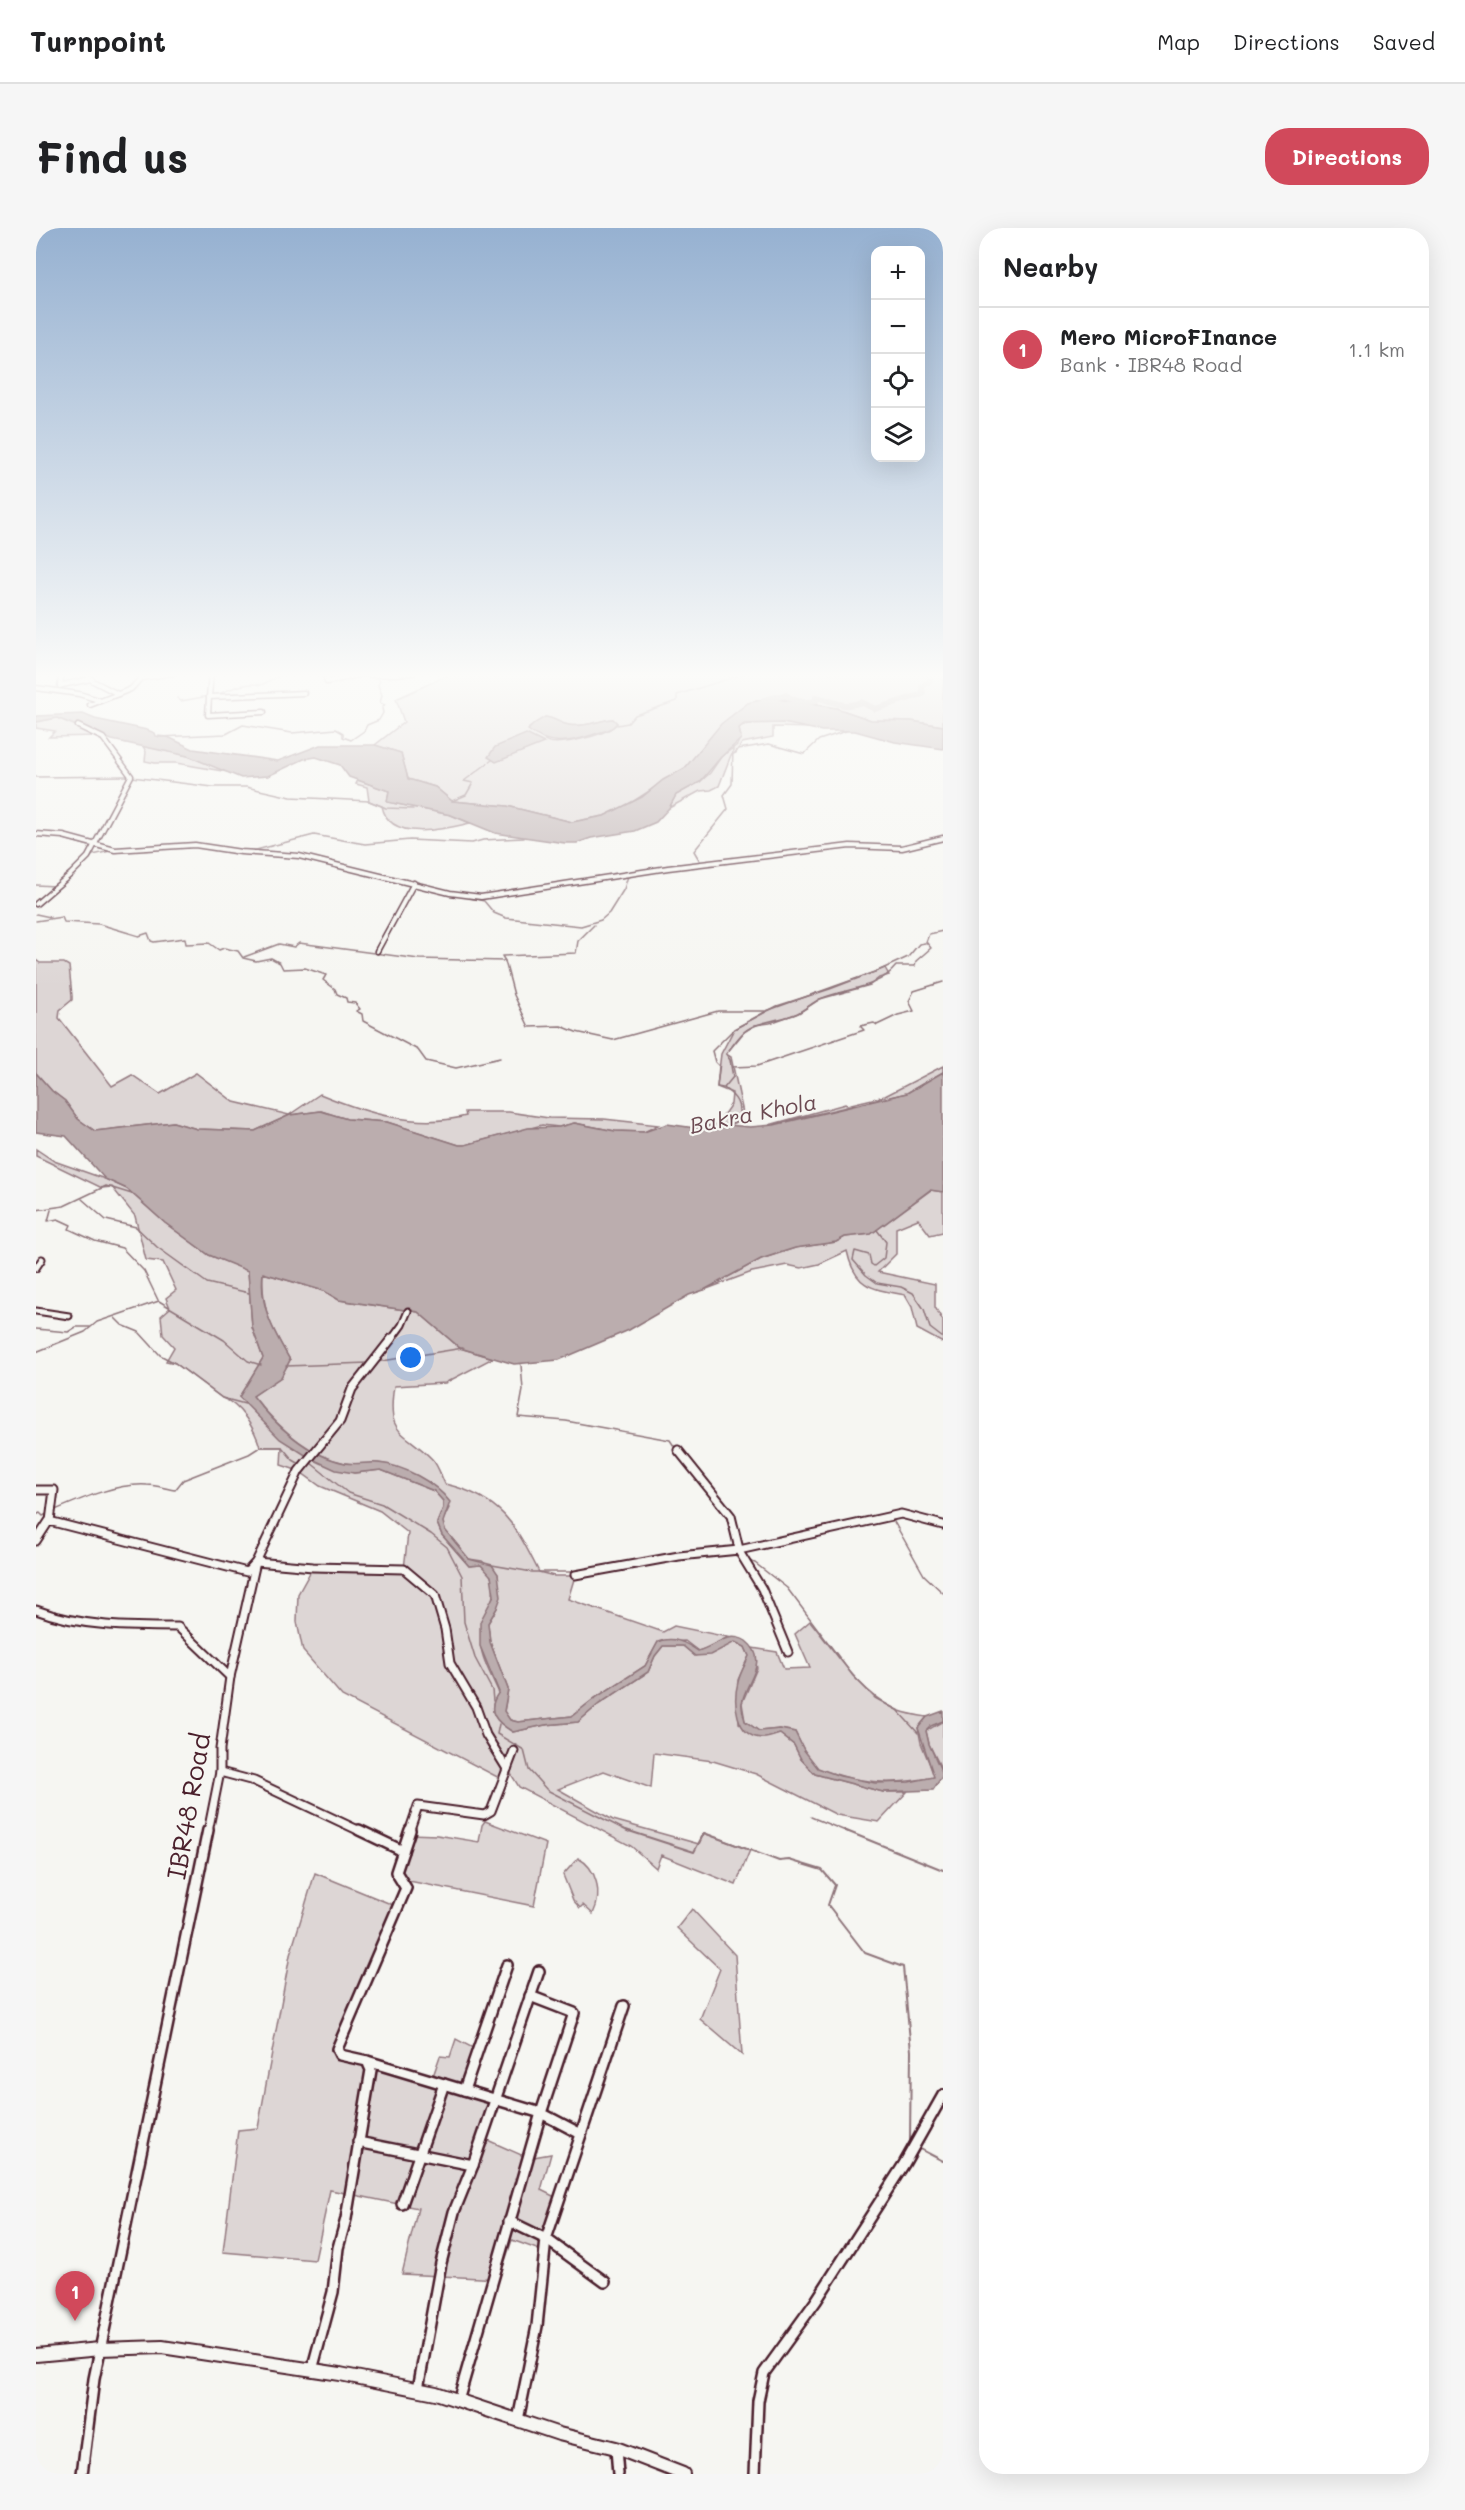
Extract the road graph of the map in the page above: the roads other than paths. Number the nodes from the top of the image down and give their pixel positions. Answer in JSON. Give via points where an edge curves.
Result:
{"nodes":[{"id":1,"x":129,"y":778,"type":"edge"},
{"id":2,"x":36,"y":834,"type":"edge"},
{"id":3,"x":943,"y":838,"type":"edge"},
{"id":4,"x":95,"y":845,"type":"junction"},
{"id":5,"x":414,"y":883,"type":"junction"},
{"id":6,"x":36,"y":904,"type":"edge"},
{"id":7,"x":377,"y":951,"type":"dead end"},
{"id":8,"x":42,"y":1259,"type":"dead end"},
{"id":9,"x":36,"y":1268,"type":"edge"},
{"id":10,"x":36,"y":1311,"type":"edge"},
{"id":11,"x":408,"y":1311,"type":"dead end"},
{"id":12,"x":69,"y":1316,"type":"dead end"},
{"id":13,"x":678,"y":1450,"type":"dead end"},
{"id":14,"x":36,"y":1490,"type":"edge"},
{"id":15,"x":50,"y":1515,"type":"junction"},
{"id":16,"x":943,"y":1525,"type":"edge"},
{"id":17,"x":36,"y":1542,"type":"edge"},
{"id":18,"x":739,"y":1550,"type":"junction"},
{"id":19,"x":256,"y":1562,"type":"junction"},
{"id":20,"x":575,"y":1575,"type":"dead end"},
{"id":21,"x":36,"y":1610,"type":"edge"},
{"id":22,"x":788,"y":1652,"type":"dead end"},
{"id":23,"x":230,"y":1677,"type":"junction"},
{"id":24,"x":514,"y":1751,"type":"dead end"},
{"id":25,"x":507,"y":1769,"type":"junction"},
{"id":26,"x":220,"y":1772,"type":"junction"},
{"id":27,"x":403,"y":1851,"type":"junction"},
{"id":28,"x":507,"y":1965,"type":"dead end"},
{"id":29,"x":539,"y":1971,"type":"dead end"},
{"id":30,"x":530,"y":1996,"type":"junction"},
{"id":31,"x":624,"y":2006,"type":"dead end"},
{"id":32,"x":367,"y":2061,"type":"junction"},
{"id":33,"x":444,"y":2084,"type":"junction"},
{"id":34,"x":464,"y":2090,"type":"junction"},
{"id":35,"x":943,"y":2095,"type":"edge"},
{"id":36,"x":495,"y":2100,"type":"junction"},
{"id":37,"x":541,"y":2113,"type":"junction"},
{"id":38,"x":581,"y":2134,"type":"junction"},
{"id":39,"x":358,"y":2142,"type":"junction"},
{"id":40,"x":420,"y":2153,"type":"junction"},
{"id":41,"x":473,"y":2165,"type":"junction"},
{"id":42,"x":402,"y":2204,"type":"dead end"},
{"id":43,"x":509,"y":2221,"type":"junction"},
{"id":44,"x":546,"y":2239,"type":"junction"},
{"id":45,"x":604,"y":2282,"type":"dead end"},
{"id":46,"x":100,"y":2349,"type":"junction"},
{"id":47,"x":36,"y":2355,"type":"edge"},
{"id":48,"x":312,"y":2370,"type":"junction"},
{"id":49,"x":418,"y":2390,"type":"junction"},
{"id":50,"x":458,"y":2401,"type":"junction"},
{"id":51,"x":518,"y":2420,"type":"junction"},
{"id":52,"x":616,"y":2448,"type":"junction"},
{"id":53,"x":82,"y":2474,"type":"edge"},
{"id":54,"x":618,"y":2474,"type":"edge"},
{"id":55,"x":683,"y":2474,"type":"edge"},
{"id":56,"x":755,"y":2474,"type":"edge"}],
"edges":[{"from":1,"to":4,"type":"street"},
{"from":2,"to":4,"type":"street"},
{"from":3,"to":5,"type":"street","via":[[902,848],[850,846],[668,868],[486,897]]},
{"from":4,"to":5,"type":"street","via":[[115,850],[205,845],[281,854]]},
{"from":4,"to":6,"type":"street","via":[[68,878]]},
{"from":5,"to":7,"type":"street"},
{"from":8,"to":9,"type":"street"},
{"from":10,"to":12,"type":"street"},
{"from":11,"to":19,"type":"street","name":"IBR48 Road","via":[[351,1389],[340,1421],[299,1471]]},
{"from":13,"to":18,"type":"street","via":[[731,1516]]},
{"from":14,"to":15,"type":"street","via":[[54,1490]]},
{"from":15,"to":17,"type":"street"},
{"from":15,"to":19,"type":"street","via":[[247,1572]]},
{"from":16,"to":18,"type":"street","via":[[901,1514]]},
{"from":18,"to":20,"type":"street","via":[[679,1556]]},
{"from":18,"to":22,"type":"street","via":[[762,1589]]},
{"from":19,"to":23,"type":"street","name":"IBR48 Road"},
{"from":19,"to":25,"type":"street","via":[[404,1569],[435,1595],[450,1663]]},
{"from":21,"to":23,"type":"street","via":[[129,1626],[178,1627]]},
{"from":23,"to":26,"type":"street","name":"IBR48 Road"},
{"from":24,"to":25,"type":"street"},
{"from":25,"to":27,"type":"street","via":[[491,1811],[484,1815],[418,1806]]},
{"from":26,"to":27,"type":"street","via":[[254,1781]]},
{"from":26,"to":46,"type":"street","name":"IBR48 Road"},
{"from":27,"to":32,"type":"street","via":[[396,1872],[406,1888],[338,2049],[340,2055]]},
{"from":28,"to":34,"type":"street"},
{"from":29,"to":30,"type":"street"},
{"from":30,"to":36,"type":"street"},
{"from":30,"to":37,"type":"street","via":[[574,2013]]},
{"from":31,"to":38,"type":"street"},
{"from":32,"to":33,"type":"street"},
{"from":32,"to":39,"type":"street","via":[[371,2070]]},
{"from":33,"to":34,"type":"street"},
{"from":33,"to":40,"type":"street"},
{"from":34,"to":36,"type":"street"},
{"from":35,"to":56,"type":"street","via":[[904,2164],[816,2301],[764,2373]]},
{"from":36,"to":37,"type":"street"},
{"from":36,"to":41,"type":"street"},
{"from":37,"to":38,"type":"street"},
{"from":37,"to":43,"type":"street"},
{"from":38,"to":44,"type":"street"},
{"from":39,"to":40,"type":"street"},
{"from":39,"to":48,"type":"street","via":[[333,2292]]},
{"from":40,"to":41,"type":"street"},
{"from":40,"to":42,"type":"street"},
{"from":41,"to":49,"type":"street","via":[[454,2212],[441,2263]]},
{"from":43,"to":44,"type":"street"},
{"from":43,"to":50,"type":"street"},
{"from":44,"to":45,"type":"street"},
{"from":44,"to":51,"type":"street","via":[[537,2326]]},
{"from":46,"to":47,"type":"main road"},
{"from":46,"to":48,"type":"main road","via":[[162,2347]]},
{"from":46,"to":53,"type":"street","name":"IBR48 Road"},
{"from":48,"to":49,"type":"main road"},
{"from":49,"to":50,"type":"main road"},
{"from":50,"to":51,"type":"main road"},
{"from":51,"to":52,"type":"main road"},
{"from":52,"to":54,"type":"street"},
{"from":52,"to":55,"type":"main road"}]}
